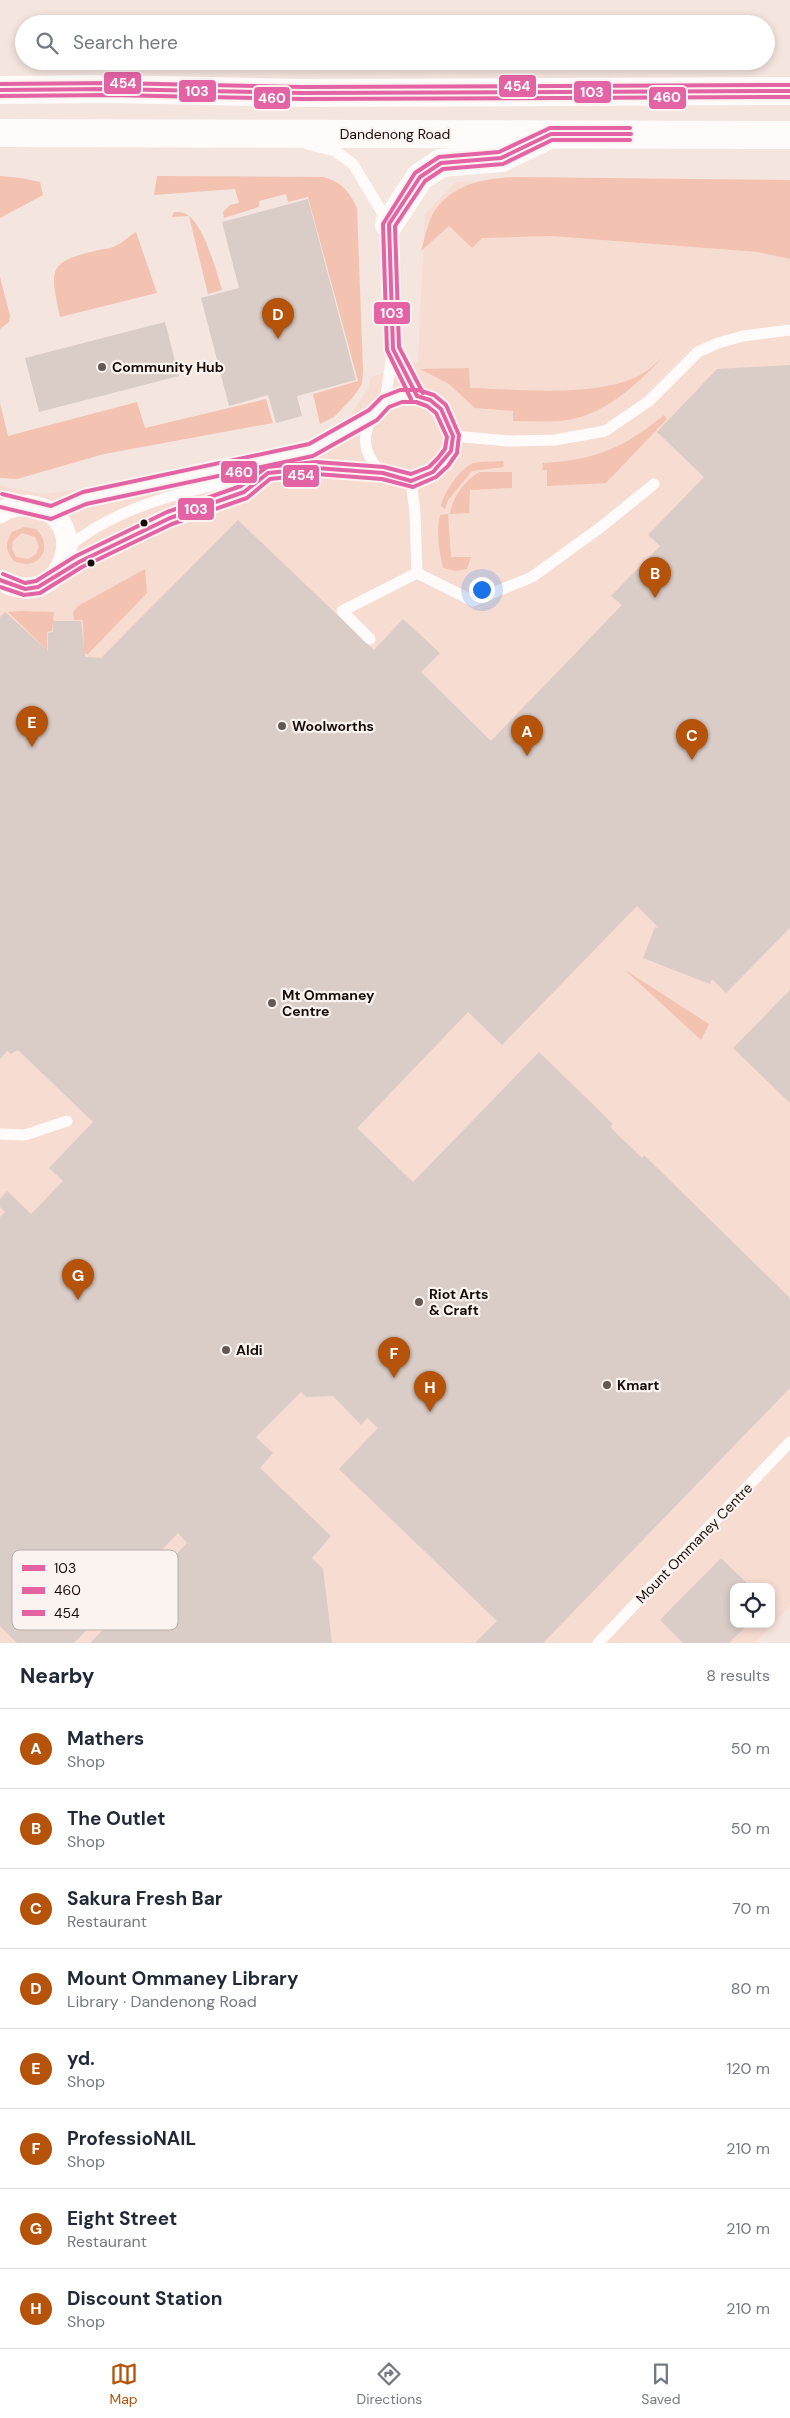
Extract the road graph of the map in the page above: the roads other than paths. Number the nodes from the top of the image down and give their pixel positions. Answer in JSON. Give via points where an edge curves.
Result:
{"nodes":[{"id":1,"x":0,"y":90,"type":"edge"},
{"id":2,"x":790,"y":91,"type":"edge"},
{"id":3,"x":0,"y":133,"type":"edge"},
{"id":4,"x":267,"y":134,"type":"junction"},
{"id":5,"x":551,"y":134,"type":"junction"},
{"id":6,"x":790,"y":135,"type":"edge"},
{"id":7,"x":389,"y":224,"type":"junction"},
{"id":8,"x":790,"y":330,"type":"edge"},
{"id":9,"x":394,"y":349,"type":"junction"},
{"id":10,"x":417,"y":396,"type":"junction"},
{"id":11,"x":386,"y":402,"type":"junction"},
{"id":12,"x":373,"y":415,"type":"junction"},
{"id":13,"x":453,"y":436,"type":"junction"},
{"id":14,"x":268,"y":473,"type":"junction"},
{"id":15,"x":383,"y":473,"type":"junction"},
{"id":16,"x":411,"y":481,"type":"junction"},
{"id":17,"x":654,"y":484,"type":"dead end"},
{"id":18,"x":5,"y":506,"type":"edge"},
{"id":19,"x":51,"y":513,"type":"junction"},
{"id":20,"x":68,"y":547,"type":"junction"},
{"id":21,"x":417,"y":573,"type":"junction"},
{"id":22,"x":50,"y":581,"type":"junction"},
{"id":23,"x":4,"y":587,"type":"edge"},
{"id":24,"x":370,"y":639,"type":"dead end"},
{"id":25,"x":67,"y":1120,"type":"dead end"},
{"id":26,"x":0,"y":1134,"type":"edge"},
{"id":27,"x":790,"y":1442,"type":"edge"},
{"id":28,"x":598,"y":1643,"type":"edge"}],
"edges":[{"from":1,"to":2,"type":"main road","via":[[302,93]]},
{"from":3,"to":4,"type":"main road","name":"Dandenong Road"},
{"from":4,"to":5,"type":"main road","name":"Dandenong Road"},
{"from":4,"to":7,"type":"lane","via":[[335,151],[354,164]]},
{"from":5,"to":6,"type":"main road","name":"Dandenong Road"},
{"from":5,"to":7,"type":"main road","via":[[500,158],[440,163],[420,177]]},
{"from":7,"to":9,"type":"lane"},
{"from":8,"to":13,"type":"lane","via":[[743,336],[698,352],[650,401],[605,432],[555,440],[509,441]]},
{"from":9,"to":10,"type":"lane"},
{"from":9,"to":11,"type":"lane"},
{"from":10,"to":11,"type":"lane","via":[[401,396]]},
{"from":10,"to":13,"type":"lane","via":[[430,400],[441,409]]},
{"from":11,"to":12,"type":"lane"},
{"from":12,"to":15,"type":"lane","via":[[367,426],[367,448],[374,464]]},
{"from":12,"to":19,"type":"lane","via":[[311,450],[84,498]]},
{"from":13,"to":16,"type":"lane","via":[[451,451],[443,462],[433,472]]},
{"from":14,"to":15,"type":"lane","via":[[316,468]]},
{"from":14,"to":20,"type":"lane","via":[[152,501],[110,518]]},
{"from":14,"to":22,"type":"lane","via":[[244,492],[170,518],[79,562]]},
{"from":15,"to":16,"type":"lane"},
{"from":16,"to":21,"type":"lane"},
{"from":17,"to":21,"type":"lane","via":[[532,577],[473,601]]},
{"from":18,"to":19,"type":"street","via":[[27,504]]},
{"from":19,"to":20,"type":"street","via":[[66,534]]},
{"from":20,"to":22,"type":"street","via":[[66,560]]},
{"from":21,"to":24,"type":"lane","via":[[342,611]]},
{"from":22,"to":23,"type":"street","via":[[25,589]]},
{"from":25,"to":26,"type":"lane","via":[[25,1135]]},
{"from":27,"to":28,"type":"lane","name":"Mount Ommaney Centre"}]}
